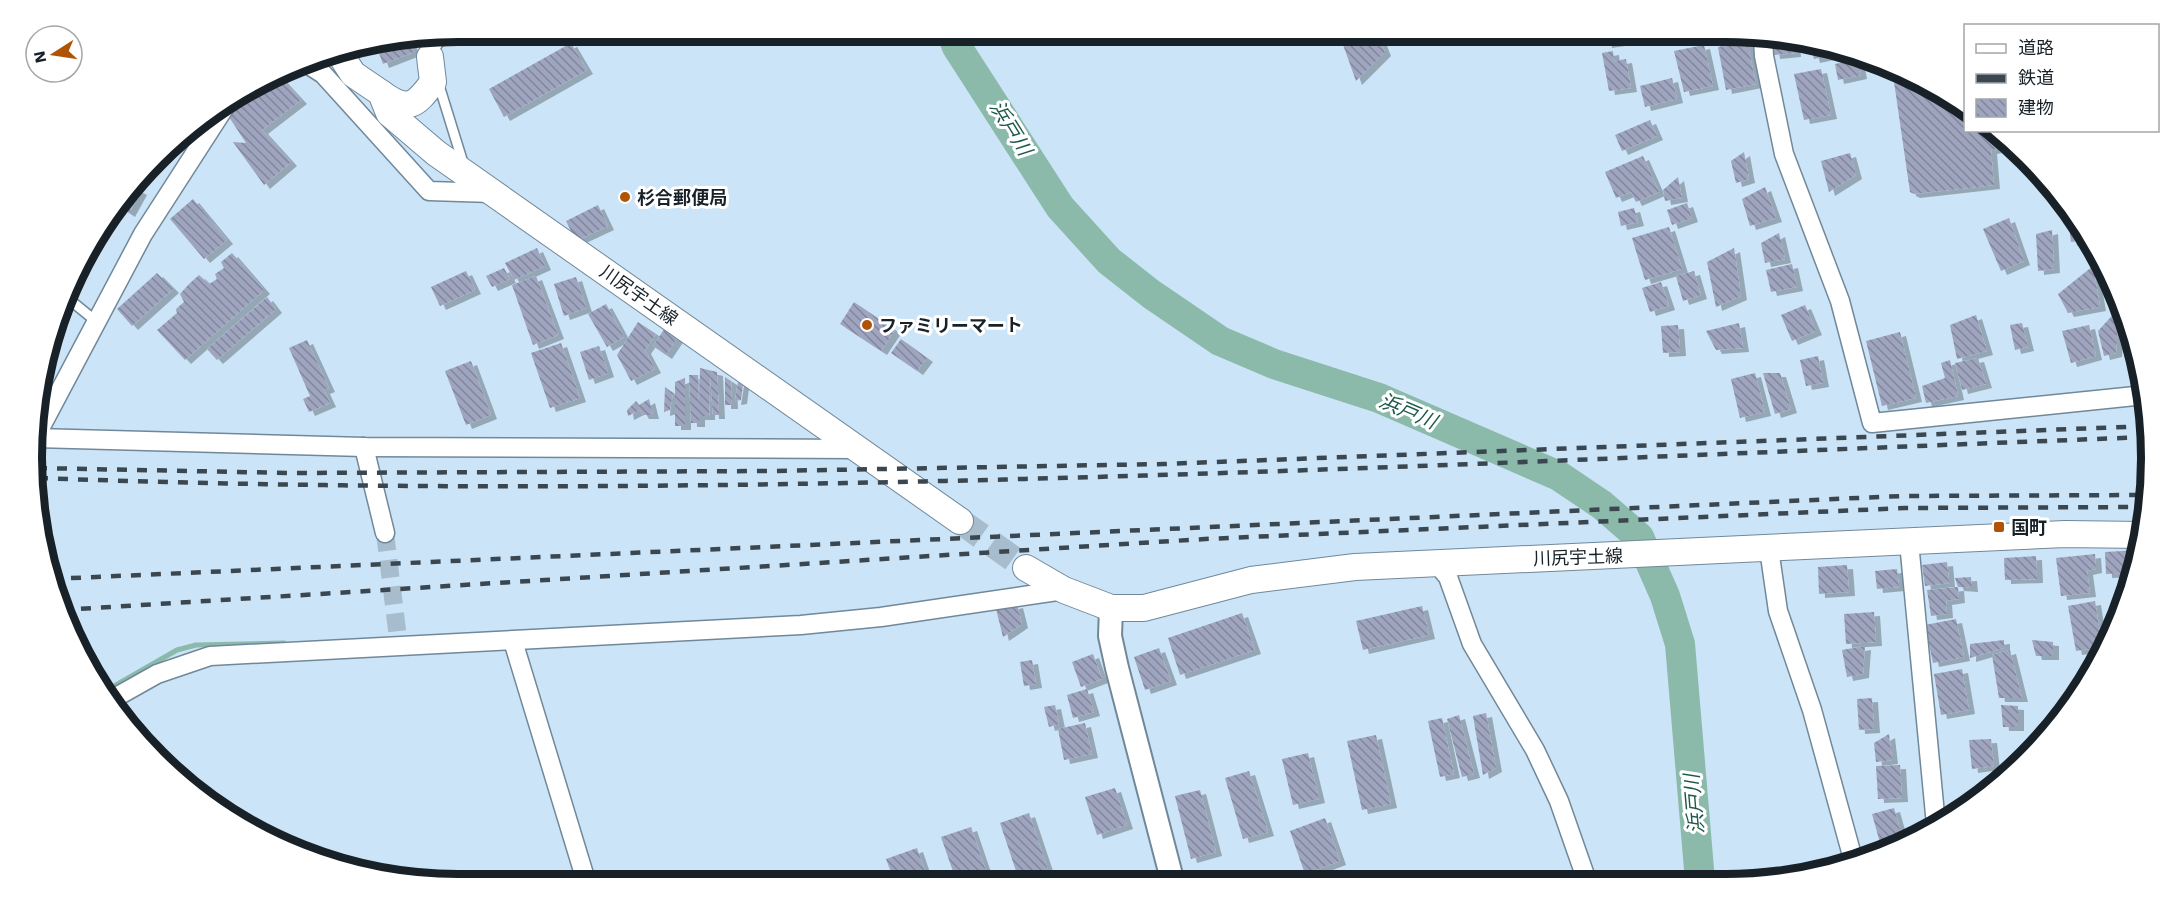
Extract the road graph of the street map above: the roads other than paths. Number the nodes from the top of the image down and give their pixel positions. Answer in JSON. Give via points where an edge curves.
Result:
{"nodes":[{"id":1,"x":439,"y":43,"type":"edge"},
{"id":2,"x":1763,"y":44,"type":"edge"},
{"id":3,"x":430,"y":57,"type":"junction"},
{"id":4,"x":343,"y":58,"type":"edge"},
{"id":5,"x":314,"y":68,"type":"edge"},
{"id":6,"x":381,"y":93,"type":"junction"},
{"id":7,"x":217,"y":119,"type":"edge"},
{"id":8,"x":466,"y":174,"type":"junction"},
{"id":9,"x":492,"y":193,"type":"junction"},
{"id":10,"x":73,"y":302,"type":"edge"},
{"id":11,"x":97,"y":322,"type":"junction"},
{"id":12,"x":2136,"y":396,"type":"edge"},
{"id":13,"x":44,"y":422,"type":"edge"},
{"id":14,"x":43,"y":437,"type":"edge"},
{"id":15,"x":364,"y":447,"type":"junction"},
{"id":16,"x":858,"y":449,"type":"junction"},
{"id":17,"x":960,"y":521,"type":"tunnel mouth"},
{"id":18,"x":385,"y":533,"type":"tunnel mouth"},
{"id":19,"x":2134,"y":535,"type":"edge"},
{"id":20,"x":1909,"y":542,"type":"junction"},
{"id":21,"x":1761,"y":549,"type":"junction"},
{"id":22,"x":1445,"y":562,"type":"junction"},
{"id":23,"x":1026,"y":568,"type":"tunnel mouth"},
{"id":24,"x":1064,"y":590,"type":"junction"},
{"id":25,"x":1111,"y":608,"type":"junction"},
{"id":26,"x":513,"y":641,"type":"junction"},
{"id":27,"x":117,"y":696,"type":"edge"},
{"id":28,"x":1935,"y":817,"type":"edge"},
{"id":29,"x":1852,"y":854,"type":"edge"},
{"id":30,"x":581,"y":874,"type":"edge"},
{"id":31,"x":1171,"y":874,"type":"edge"},
{"id":32,"x":1585,"y":874,"type":"edge"}],
"edges":[{"from":1,"to":3,"type":"lane"},
{"from":2,"to":12,"type":"street","via":[[1784,154],[1840,301],[1872,423]]},
{"from":3,"to":6,"type":"main road","via":[[433,82],[419,101],[397,105]]},
{"from":3,"to":8,"type":"lane"},
{"from":4,"to":6,"type":"main road","name":"川尻宇土線","via":[[353,74]]},
{"from":5,"to":9,"type":"street","via":[[429,191]]},
{"from":6,"to":8,"type":"main road","name":"川尻宇土線","via":[[389,113]]},
{"from":7,"to":11,"type":"street","via":[[143,234]]},
{"from":8,"to":9,"type":"main road","name":"川尻宇土線"},
{"from":9,"to":16,"type":"main road","name":"川尻宇土線"},
{"from":10,"to":11,"type":"lane"},
{"from":11,"to":13,"type":"street"},
{"from":14,"to":15,"type":"street"},
{"from":15,"to":16,"type":"street"},
{"from":15,"to":18,"type":"street"},
{"from":16,"to":17,"type":"main road","name":"川尻宇土線"},
{"from":19,"to":20,"type":"main road","name":"川尻宇土線","via":[[2065,534]]},
{"from":20,"to":21,"type":"main road","name":"川尻宇土線"},
{"from":20,"to":28,"type":"street"},
{"from":21,"to":22,"type":"main road","name":"川尻宇土線"},
{"from":21,"to":29,"type":"street","via":[[1812,710]]},
{"from":22,"to":25,"type":"main road","name":"川尻宇土線","via":[[1292,573],[1144,608]]},
{"from":22,"to":32,"type":"street","via":[[1472,644],[1535,750],[1559,801]]},
{"from":23,"to":24,"type":"main road","name":"川尻宇土線"},
{"from":24,"to":25,"type":"main road","name":"川尻宇土線"},
{"from":24,"to":26,"type":"street","via":[[812,624]]},
{"from":25,"to":31,"type":"street","via":[[1110,636],[1117,668]]},
{"from":26,"to":27,"type":"street","via":[[210,656],[157,674]]},
{"from":26,"to":30,"type":"street"}]}
